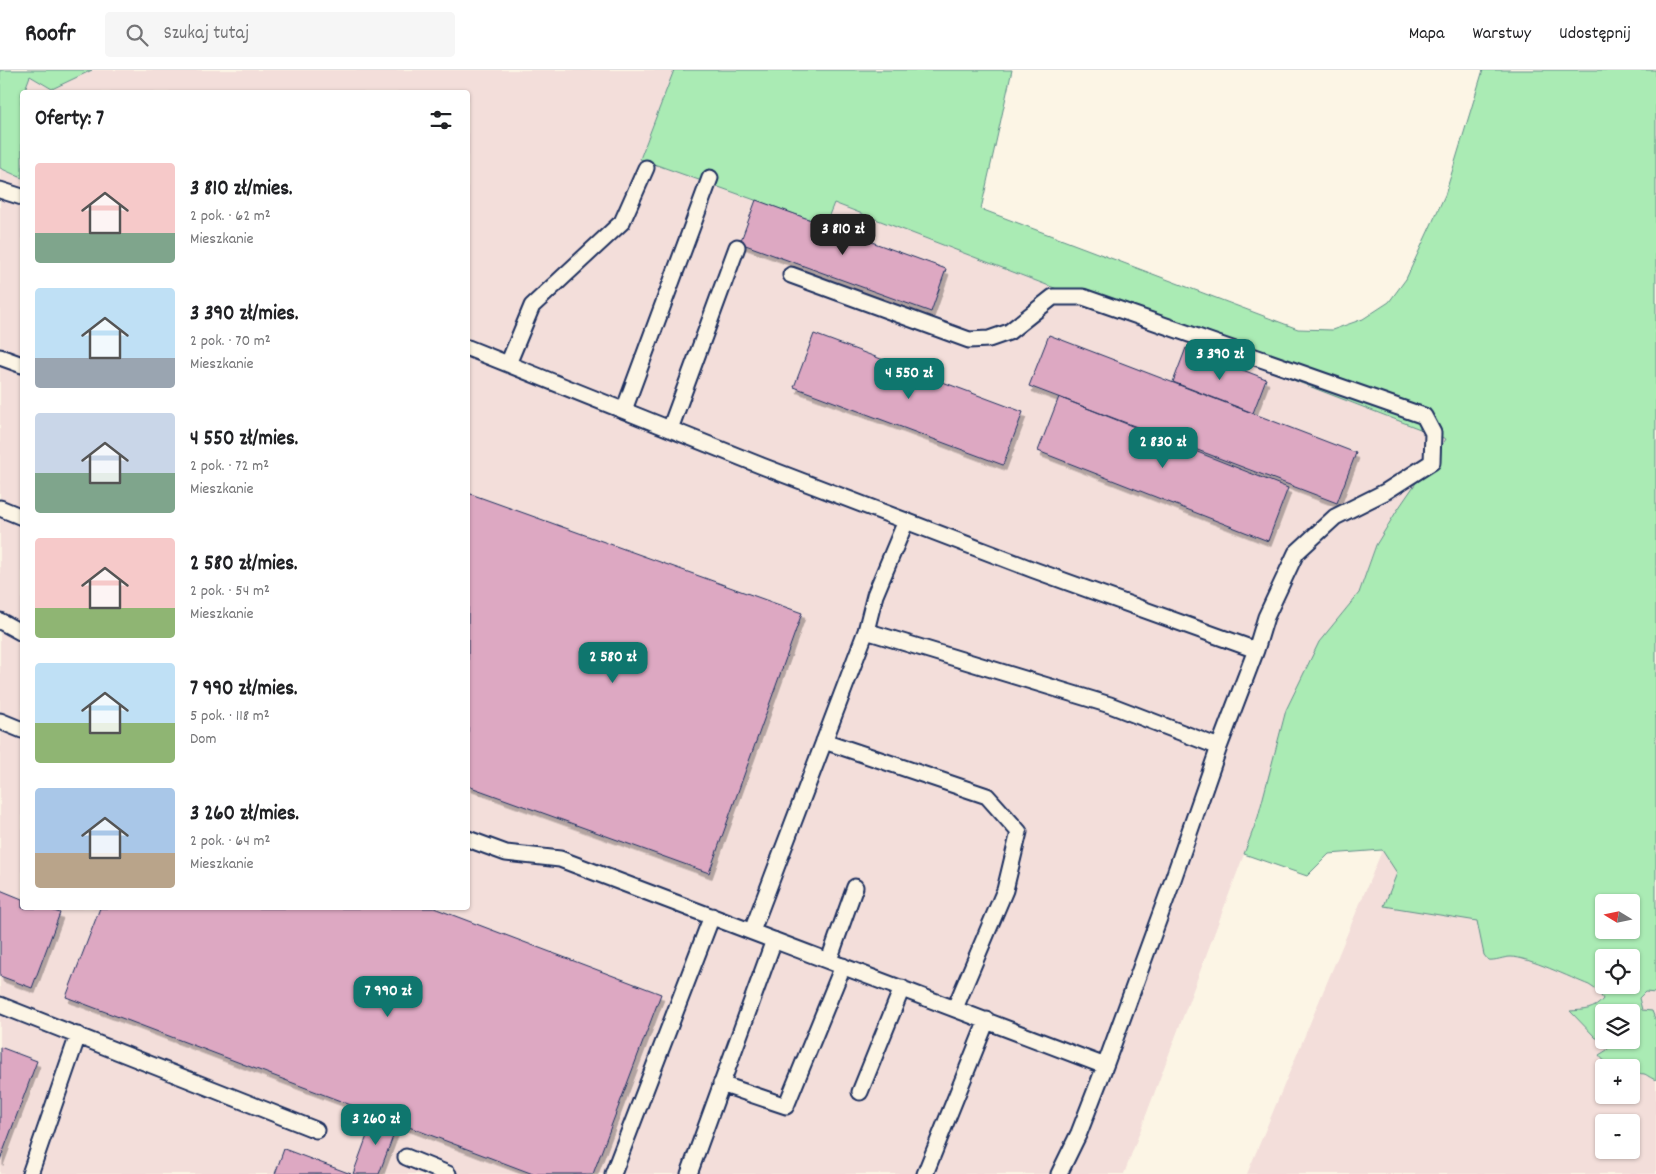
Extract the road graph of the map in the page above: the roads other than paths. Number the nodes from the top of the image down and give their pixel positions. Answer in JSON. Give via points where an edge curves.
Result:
{"nodes":[{"id":1,"x":646,"y":168,"type":"dead end"},
{"id":2,"x":710,"y":178,"type":"dead end"},
{"id":3,"x":0,"y":190,"type":"edge"},
{"id":4,"x":20,"y":196,"type":"edge"},
{"id":5,"x":737,"y":247,"type":"dead end"},
{"id":6,"x":790,"y":275,"type":"dead end"},
{"id":7,"x":470,"y":349,"type":"edge"},
{"id":8,"x":0,"y":357,"type":"edge"},
{"id":9,"x":20,"y":364,"type":"edge"},
{"id":10,"x":508,"y":364,"type":"junction"},
{"id":11,"x":624,"y":410,"type":"junction"},
{"id":12,"x":670,"y":429,"type":"junction"},
{"id":13,"x":0,"y":508,"type":"edge"},
{"id":14,"x":20,"y":516,"type":"edge"},
{"id":15,"x":906,"y":521,"type":"junction"},
{"id":16,"x":0,"y":621,"type":"edge"},
{"id":17,"x":866,"y":631,"type":"junction"},
{"id":18,"x":20,"y":632,"type":"edge"},
{"id":19,"x":1256,"y":650,"type":"junction"},
{"id":20,"x":0,"y":721,"type":"edge"},
{"id":21,"x":20,"y":729,"type":"edge"},
{"id":22,"x":824,"y":741,"type":"junction"},
{"id":23,"x":1219,"y":747,"type":"junction"},
{"id":24,"x":470,"y":840,"type":"edge"},
{"id":25,"x":855,"y":887,"type":"dead end"},
{"id":26,"x":712,"y":916,"type":"junction"},
{"id":27,"x":752,"y":931,"type":"junction"},
{"id":28,"x":774,"y":940,"type":"junction"},
{"id":29,"x":836,"y":963,"type":"junction"},
{"id":30,"x":902,"y":988,"type":"junction"},
{"id":31,"x":0,"y":1005,"type":"edge"},
{"id":32,"x":954,"y":1008,"type":"junction"},
{"id":33,"x":987,"y":1020,"type":"junction"},
{"id":34,"x":78,"y":1036,"type":"junction"},
{"id":35,"x":1105,"y":1066,"type":"junction"},
{"id":36,"x":721,"y":1084,"type":"junction"},
{"id":37,"x":860,"y":1092,"type":"dead end"},
{"id":38,"x":316,"y":1130,"type":"dead end"},
{"id":39,"x":406,"y":1157,"type":"dead end"},
{"id":40,"x":30,"y":1174,"type":"edge"},
{"id":41,"x":448,"y":1174,"type":"edge"},
{"id":42,"x":613,"y":1174,"type":"edge"},
{"id":43,"x":689,"y":1174,"type":"edge"},
{"id":44,"x":925,"y":1174,"type":"edge"},
{"id":45,"x":1059,"y":1174,"type":"edge"}],
"edges":[{"from":1,"to":10,"type":"lane","via":[[622,222],[532,306]]},
{"from":2,"to":11,"type":"lane"},
{"from":3,"to":4,"type":"lane"},
{"from":5,"to":12,"type":"lane"},
{"from":6,"to":19,"type":"lane","via":[[969,340],[989,339],[1009,332],[1053,297],[1083,297],[1424,416],[1433,433],[1432,462],[1385,492],[1335,517],[1296,553],[1266,617]]},
{"from":7,"to":10,"type":"lane"},
{"from":8,"to":9,"type":"lane"},
{"from":10,"to":11,"type":"lane"},
{"from":11,"to":12,"type":"lane"},
{"from":12,"to":15,"type":"lane"},
{"from":13,"to":14,"type":"lane"},
{"from":15,"to":17,"type":"lane","via":[[875,595]]},
{"from":15,"to":19,"type":"lane"},
{"from":16,"to":18,"type":"lane"},
{"from":17,"to":22,"type":"lane"},
{"from":17,"to":23,"type":"lane","via":[[1110,704]]},
{"from":19,"to":23,"type":"lane"},
{"from":20,"to":21,"type":"lane"},
{"from":22,"to":27,"type":"lane"},
{"from":22,"to":32,"type":"lane","via":[[987,796],[1019,832],[1005,890]]},
{"from":23,"to":35,"type":"lane"},
{"from":24,"to":26,"type":"lane","via":[[506,853],[560,859]]},
{"from":25,"to":29,"type":"lane"},
{"from":26,"to":27,"type":"lane"},
{"from":26,"to":42,"type":"lane"},
{"from":27,"to":28,"type":"lane"},
{"from":28,"to":29,"type":"lane"},
{"from":28,"to":36,"type":"lane"},
{"from":29,"to":30,"type":"lane"},
{"from":29,"to":36,"type":"lane","via":[[786,1106]]},
{"from":30,"to":32,"type":"lane"},
{"from":30,"to":37,"type":"lane"},
{"from":31,"to":34,"type":"lane"},
{"from":32,"to":33,"type":"lane"},
{"from":33,"to":35,"type":"lane"},
{"from":33,"to":44,"type":"lane"},
{"from":34,"to":38,"type":"lane"},
{"from":34,"to":40,"type":"lane"},
{"from":35,"to":45,"type":"lane"},
{"from":36,"to":43,"type":"lane"},
{"from":39,"to":41,"type":"lane"}]}
